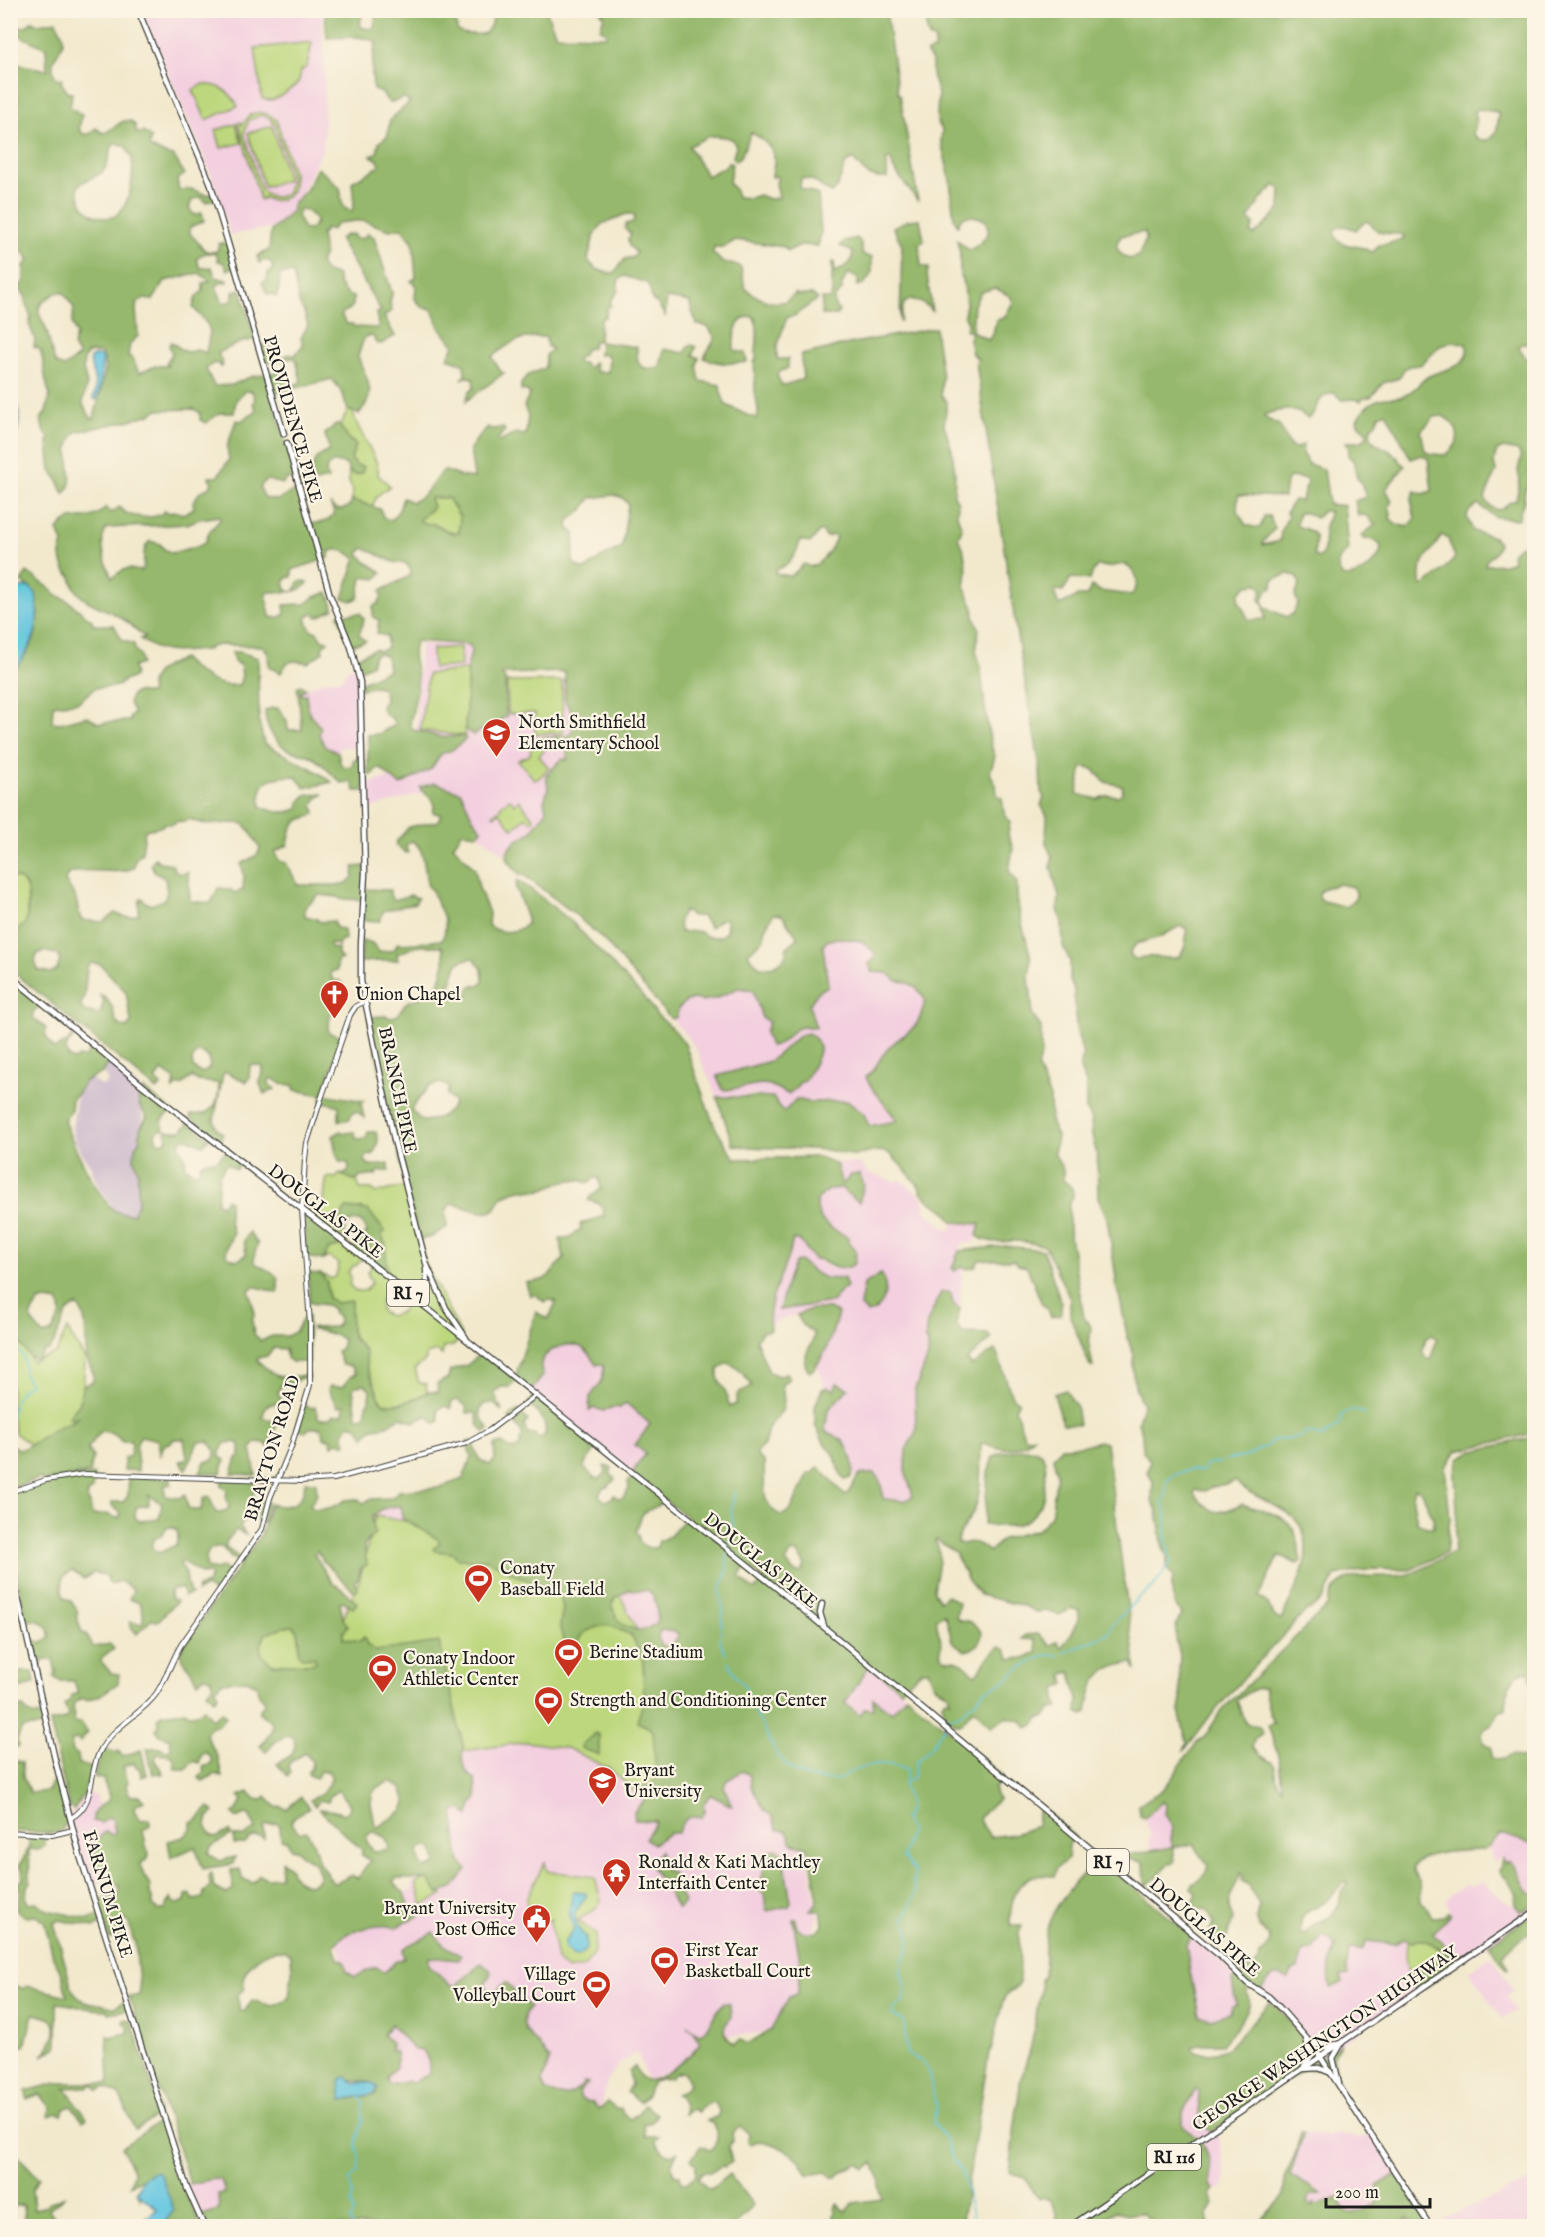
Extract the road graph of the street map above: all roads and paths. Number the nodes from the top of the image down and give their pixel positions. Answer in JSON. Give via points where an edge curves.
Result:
{"nodes":[{"id":1,"x":138,"y":10,"type":"edge"},
{"id":2,"x":284,"y":435,"type":"joint"},
{"id":3,"x":287,"y":443,"type":"joint"},
{"id":4,"x":365,"y":848,"type":"joint"},
{"id":5,"x":10,"y":976,"type":"edge"},
{"id":6,"x":365,"y":1001,"type":"junction"},
{"id":7,"x":302,"y":1209,"type":"junction"},
{"id":8,"x":426,"y":1263,"type":"junction"},
{"id":9,"x":424,"y":1306,"type":"junction"},
{"id":10,"x":468,"y":1341,"type":"junction"},
{"id":11,"x":535,"y":1396,"type":"junction"},
{"id":12,"x":276,"y":1479,"type":"junction"},
{"id":13,"x":10,"y":1492,"type":"edge"},
{"id":14,"x":10,"y":1563,"type":"edge"},
{"id":15,"x":822,"y":1604,"type":"dead end"},
{"id":16,"x":826,"y":1628,"type":"junction"},
{"id":17,"x":71,"y":1818,"type":"junction"},
{"id":18,"x":73,"y":1830,"type":"junction"},
{"id":19,"x":10,"y":1832,"type":"edge"},
{"id":20,"x":1534,"y":1912,"type":"edge"},
{"id":21,"x":1305,"y":2037,"type":"junction"},
{"id":22,"x":1343,"y":2041,"type":"junction"},
{"id":23,"x":1320,"y":2056,"type":"junction"},
{"id":24,"x":1302,"y":2068,"type":"junction"},
{"id":25,"x":1332,"y":2073,"type":"junction"},
{"id":26,"x":1339,"y":2084,"type":"junction"},
{"id":27,"x":204,"y":2226,"type":"edge"},
{"id":28,"x":1071,"y":2226,"type":"edge"},
{"id":29,"x":1430,"y":2226,"type":"edge"}],
"edges":[{"from":1,"to":2,"type":"main road","name":"PROVIDENCE PIKE","via":[[210,182]]},
{"from":2,"to":3,"type":"street","name":"PROVIDENCE PIKE"},
{"from":3,"to":4,"type":"main road","name":"PROVIDENCE PIKE","via":[[330,595],[354,655],[360,682]]},
{"from":4,"to":6,"type":"main road","name":"BRANCH PIKE","via":[[361,962]]},
{"from":5,"to":7,"type":"main road","name":"DOUGLAS PIKE","number":"RI 7"},
{"from":6,"to":7,"type":"street","name":"BRAYTON ROAD","via":[[350,1015],[307,1143]]},
{"from":6,"to":8,"type":"main road","name":"BRANCH PIKE","via":[[394,1140]]},
{"from":7,"to":9,"type":"main road","name":"DOUGLAS PIKE","number":"RI 7"},
{"from":7,"to":12,"type":"street","name":"BRAYTON ROAD","via":[[310,1385],[291,1447]]},
{"from":8,"to":9,"type":"main road","name":"BRANCH PIKE"},
{"from":8,"to":10,"type":"main road","name":"BRANCH PIKE","via":[[446,1308]]},
{"from":9,"to":10,"type":"main road","name":"DOUGLAS PIKE","number":"RI 7"},
{"from":10,"to":11,"type":"main road","name":"DOUGLAS PIKE","number":"RI 7"},
{"from":11,"to":12,"type":"street","via":[[467,1443],[334,1479]]},
{"from":11,"to":16,"type":"main road","name":"DOUGLAS PIKE","number":"RI 7"},
{"from":12,"to":13,"type":"street","via":[[84,1474],[46,1480]]},
{"from":12,"to":17,"type":"street","name":"BRAYTON ROAD","via":[[262,1529],[181,1645],[157,1693],[105,1743],[94,1765],[86,1805]]},
{"from":14,"to":17,"type":"main road","name":"FARNUM PIKE"},
{"from":15,"to":16,"type":"main road","via":[[820,1613]]},
{"from":16,"to":21,"type":"main road","name":"DOUGLAS PIKE","number":"RI 7","via":[[1220,1956],[1247,1983],[1269,1997]]},
{"from":17,"to":18,"type":"main road","name":"FARNUM PIKE"},
{"from":18,"to":19,"type":"street","via":[[52,1835]]},
{"from":18,"to":27,"type":"main road","name":"FARNUM PIKE","via":[[166,2124]]},
{"from":20,"to":22,"type":"main road","name":"GEORGE WASHINGTON HIGHWAY","number":"RI 116"},
{"from":21,"to":22,"type":"main road","via":[[1322,2048]]},
{"from":21,"to":23,"type":"main road","name":"DOUGLAS PIKE","number":"RI 7"},
{"from":21,"to":24,"type":"main road","via":[[1311,2056]]},
{"from":22,"to":23,"type":"main road","name":"GEORGE WASHINGTON HIGHWAY","number":"RI 116"},
{"from":22,"to":26,"type":"main road","via":[[1333,2057]]},
{"from":23,"to":24,"type":"main road","name":"GEORGE WASHINGTON HIGHWAY","number":"RI 116"},
{"from":23,"to":25,"type":"main road","name":"DOUGLAS PIKE","number":"RI 7"},
{"from":24,"to":25,"type":"main road"},
{"from":24,"to":28,"type":"main road","name":"GEORGE WASHINGTON HIGHWAY","number":"RI 116"},
{"from":25,"to":26,"type":"main road","name":"DOUGLAS PIKE","number":"RI 7"},
{"from":26,"to":29,"type":"main road","name":"DOUGLAS PIKE","number":"RI 7"}]}
